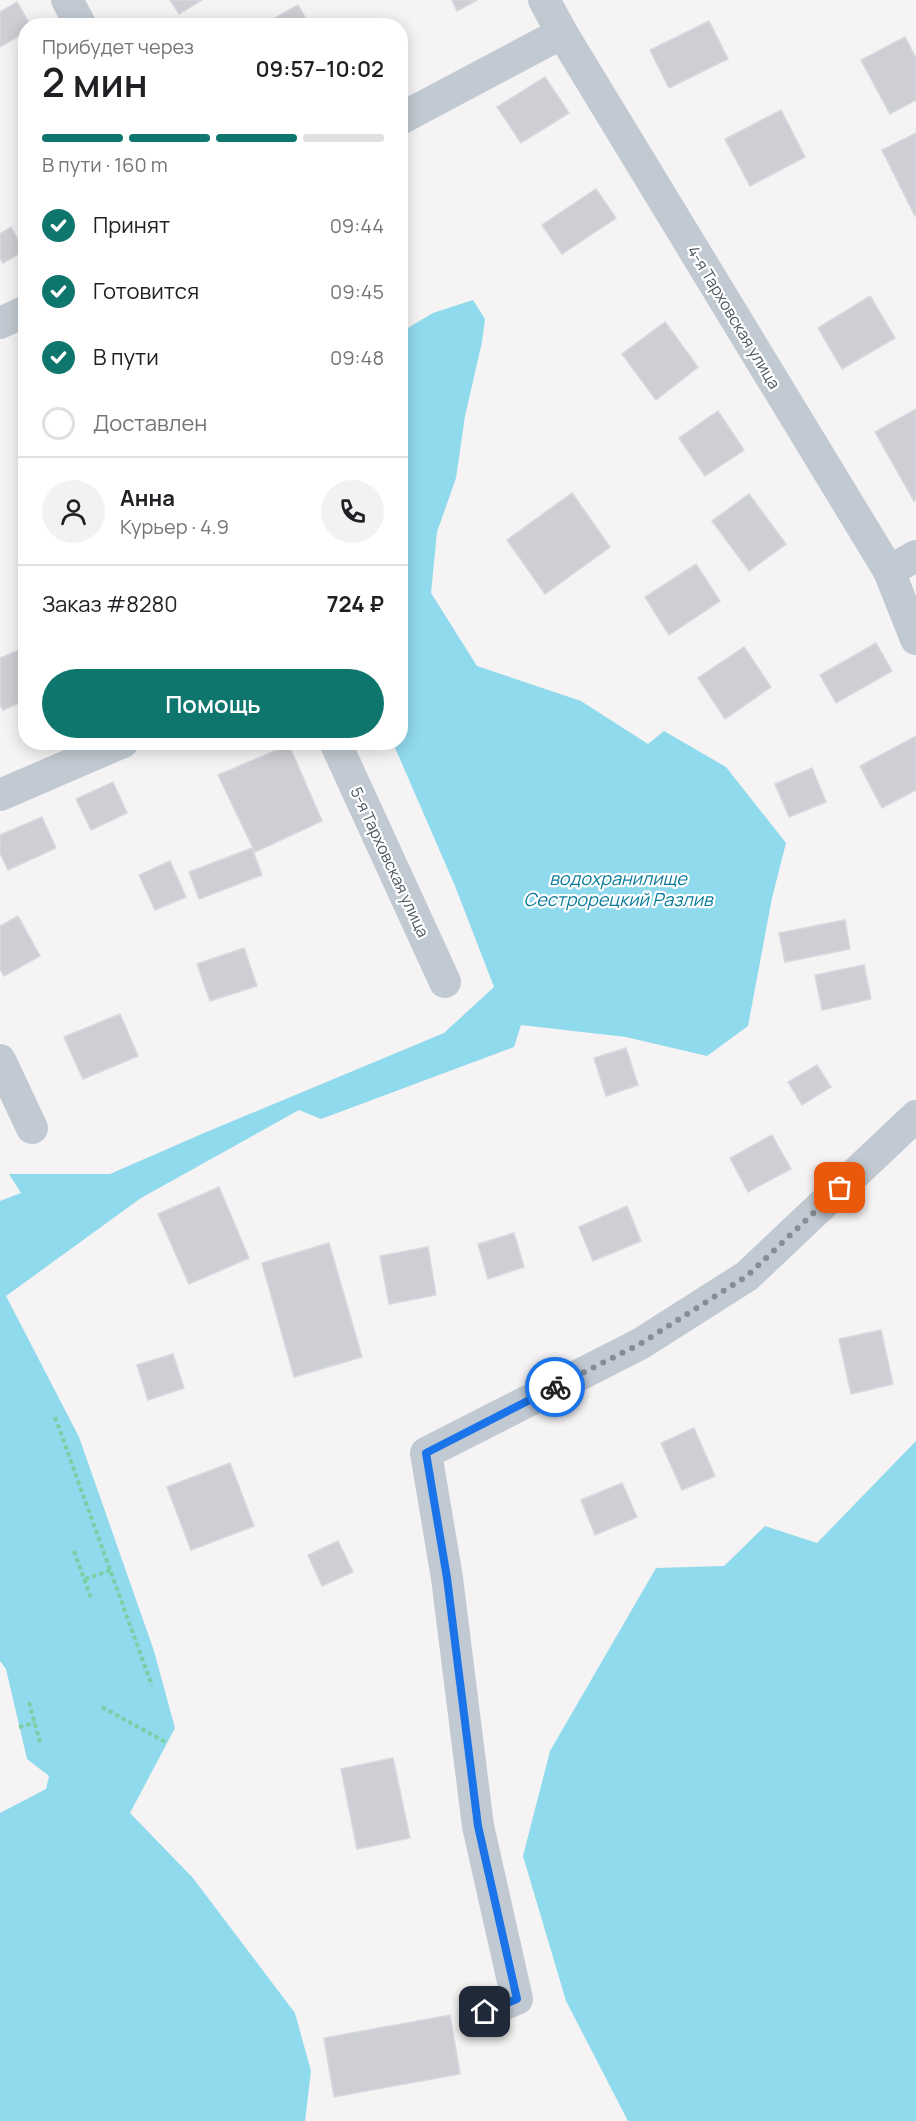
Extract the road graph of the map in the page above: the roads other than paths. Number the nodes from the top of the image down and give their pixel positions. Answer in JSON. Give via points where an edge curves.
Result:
{"nodes":[{"id":1,"x":67,"y":0,"type":"edge"},
{"id":2,"x":544,"y":0,"type":"edge"},
{"id":3,"x":77,"y":18,"type":"edge"},
{"id":4,"x":562,"y":33,"type":"junction"},
{"id":5,"x":408,"y":115,"type":"edge"},
{"id":6,"x":18,"y":315,"type":"edge"},
{"id":7,"x":0,"y":323,"type":"edge"},
{"id":8,"x":916,"y":556,"type":"edge"},
{"id":9,"x":889,"y":572,"type":"junction"},
{"id":10,"x":916,"y":639,"type":"edge"},
{"id":11,"x":104,"y":750,"type":"edge"},
{"id":12,"x":339,"y":750,"type":"edge"},
{"id":13,"x":0,"y":795,"type":"edge"},
{"id":14,"x":445,"y":982,"type":"dead end"},
{"id":15,"x":0,"y":1060,"type":"edge"},
{"id":16,"x":916,"y":1116,"type":"edge"},
{"id":17,"x":32,"y":1128,"type":"dead end"},
{"id":18,"x":485,"y":2012,"type":"dead end"}],
"edges":[{"from":1,"to":3,"type":"street"},
{"from":2,"to":4,"type":"street","name":"4-я Тарховская улица"},
{"from":4,"to":5,"type":"street"},
{"from":4,"to":9,"type":"street","name":"4-я Тарховская улица"},
{"from":6,"to":7,"type":"street"},
{"from":8,"to":9,"type":"street"},
{"from":9,"to":10,"type":"street","name":"4-я Тарховская улица"},
{"from":11,"to":13,"type":"street"},
{"from":12,"to":14,"type":"street","name":"5-я Тарховская улица"},
{"from":15,"to":17,"type":"street"},
{"from":16,"to":18,"type":"street","via":[[747,1276],[640,1344],[426,1453],[447,1578],[478,1826],[517,1999]]}]}
